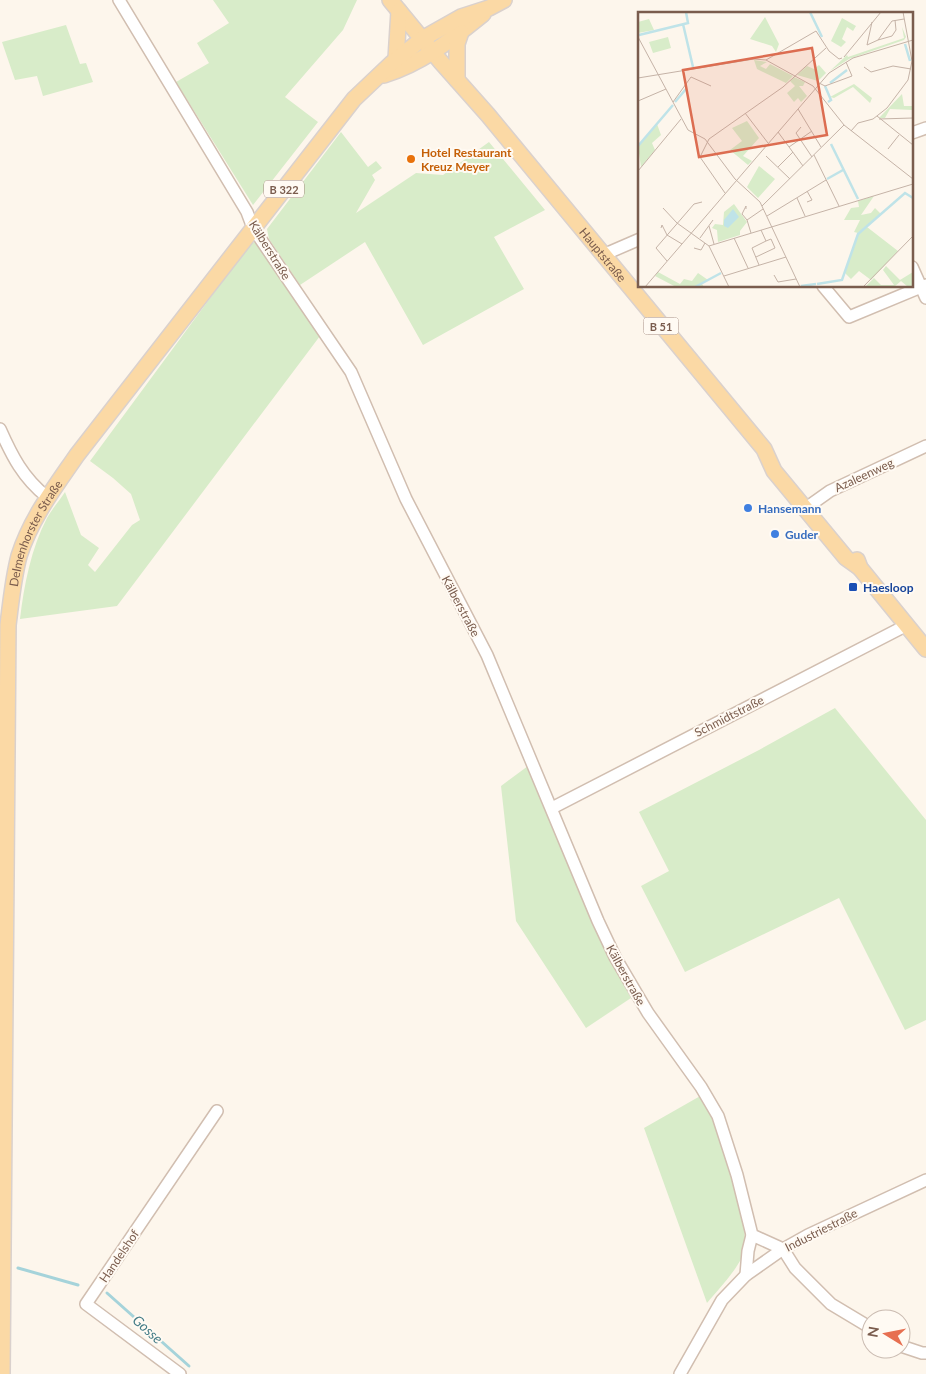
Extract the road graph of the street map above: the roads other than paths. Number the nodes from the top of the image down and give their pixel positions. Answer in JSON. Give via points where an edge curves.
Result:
{"nodes":[{"id":1,"x":120,"y":0,"type":"edge"},
{"id":2,"x":504,"y":0,"type":"edge"},
{"id":3,"x":395,"y":6,"type":"edge"},
{"id":4,"x":489,"y":8,"type":"junction"},
{"id":5,"x":461,"y":32,"type":"junction"},
{"id":6,"x":422,"y":39,"type":"junction"},
{"id":7,"x":434,"y":53,"type":"junction"},
{"id":8,"x":396,"y":59,"type":"junction"},
{"id":9,"x":380,"y":76,"type":"junction"},
{"id":10,"x":457,"y":80,"type":"junction"},
{"id":11,"x":926,"y":128,"type":"edge"},
{"id":12,"x":914,"y":132,"type":"edge"},
{"id":13,"x":253,"y":228,"type":"junction"},
{"id":14,"x":638,"y":240,"type":"edge"},
{"id":15,"x":602,"y":255,"type":"junction"},
{"id":16,"x":914,"y":270,"type":"edge"},
{"id":17,"x":923,"y":286,"type":"edge"},
{"id":18,"x":825,"y":288,"type":"edge"},
{"id":19,"x":926,"y":298,"type":"edge"},
{"id":20,"x":0,"y":428,"type":"edge"},
{"id":21,"x":926,"y":446,"type":"edge"},
{"id":22,"x":47,"y":497,"type":"junction"},
{"id":23,"x":809,"y":506,"type":"junction"},
{"id":24,"x":907,"y":625,"type":"junction"},
{"id":25,"x":926,"y":649,"type":"edge"},
{"id":26,"x":552,"y":808,"type":"junction"},
{"id":27,"x":216,"y":1111,"type":"dead end"},
{"id":28,"x":926,"y":1180,"type":"edge"},
{"id":29,"x":752,"y":1235,"type":"junction"},
{"id":30,"x":783,"y":1249,"type":"junction"},
{"id":31,"x":746,"y":1274,"type":"junction"},
{"id":32,"x":861,"y":1322,"type":"edge"},
{"id":33,"x":911,"y":1349,"type":"edge"},
{"id":34,"x":926,"y":1353,"type":"edge"},
{"id":35,"x":2,"y":1374,"type":"edge"},
{"id":36,"x":180,"y":1374,"type":"edge"},
{"id":37,"x":680,"y":1374,"type":"edge"}],
"edges":[{"from":1,"to":13,"type":"street","name":"Kälberstraße","via":[[247,212]]},
{"from":2,"to":4,"type":"main road","name":"Delmenhorster Straße","number":"B 322"},
{"from":3,"to":6,"type":"main road","number":"B 51"},
{"from":3,"to":8,"type":"main road"},
{"from":4,"to":5,"type":"main road","name":"Delmenhorster Straße","number":"B 322"},
{"from":4,"to":6,"type":"main road","name":"Delmenhorster Straße","number":"B 322","via":[[461,17]]},
{"from":5,"to":7,"type":"main road","name":"Delmenhorster Straße","number":"B 322"},
{"from":5,"to":10,"type":"main road","via":[[457,44]]},
{"from":6,"to":7,"type":"main road","number":"B 51"},
{"from":6,"to":8,"type":"main road","name":"Delmenhorster Straße","number":"B 322"},
{"from":7,"to":9,"type":"main road","name":"Delmenhorster Straße","number":"B 322"},
{"from":7,"to":10,"type":"main road","number":"B 51"},
{"from":8,"to":9,"type":"main road","name":"Delmenhorster Straße","number":"B 322"},
{"from":9,"to":13,"type":"main road","name":"Delmenhorster Straße","number":"B 322","via":[[354,99]]},
{"from":10,"to":15,"type":"main road","name":"Hauptstraße","number":"B 51"},
{"from":11,"to":12,"type":"street"},
{"from":13,"to":22,"type":"main road","name":"Delmenhorster Straße","number":"B 322"},
{"from":13,"to":26,"type":"street","name":"Kälberstraße","via":[[351,372],[406,499],[487,655]]},
{"from":14,"to":15,"type":"street"},
{"from":15,"to":23,"type":"main road","name":"Hauptstraße","number":"B 51","via":[[768,455],[774,471]]},
{"from":16,"to":17,"type":"street"},
{"from":17,"to":18,"type":"street","via":[[849,317]]},
{"from":17,"to":19,"type":"street"},
{"from":20,"to":22,"type":"street","via":[[26,477]]},
{"from":21,"to":23,"type":"street","name":"Azaleenweg","via":[[830,490]]},
{"from":22,"to":35,"type":"main road","name":"Delmenhorster Straße","number":"B 322","via":[[20,555],[12,586],[8,625]]},
{"from":23,"to":24,"type":"main road","name":"Hauptstraße","number":"B 51","via":[[846,558],[860,568]]},
{"from":24,"to":25,"type":"main road","name":"Hauptstraße","number":"B 51"},
{"from":24,"to":26,"type":"street","name":"Schmidtstraße"},
{"from":26,"to":29,"type":"street","name":"Kälberstraße","via":[[615,957],[648,1013],[718,1116]]},
{"from":27,"to":36,"type":"street","name":"Handelshof","via":[[86,1304]]},
{"from":28,"to":30,"type":"street","name":"Industriestraße","via":[[808,1234]]},
{"from":29,"to":30,"type":"street"},
{"from":29,"to":31,"type":"street","name":"Kälberstraße"},
{"from":30,"to":31,"type":"street","name":"Industriestraße"},
{"from":30,"to":32,"type":"street","via":[[795,1268],[831,1304]]},
{"from":31,"to":37,"type":"street","name":"Industriestraße","via":[[722,1300]]},
{"from":33,"to":34,"type":"street"}]}
